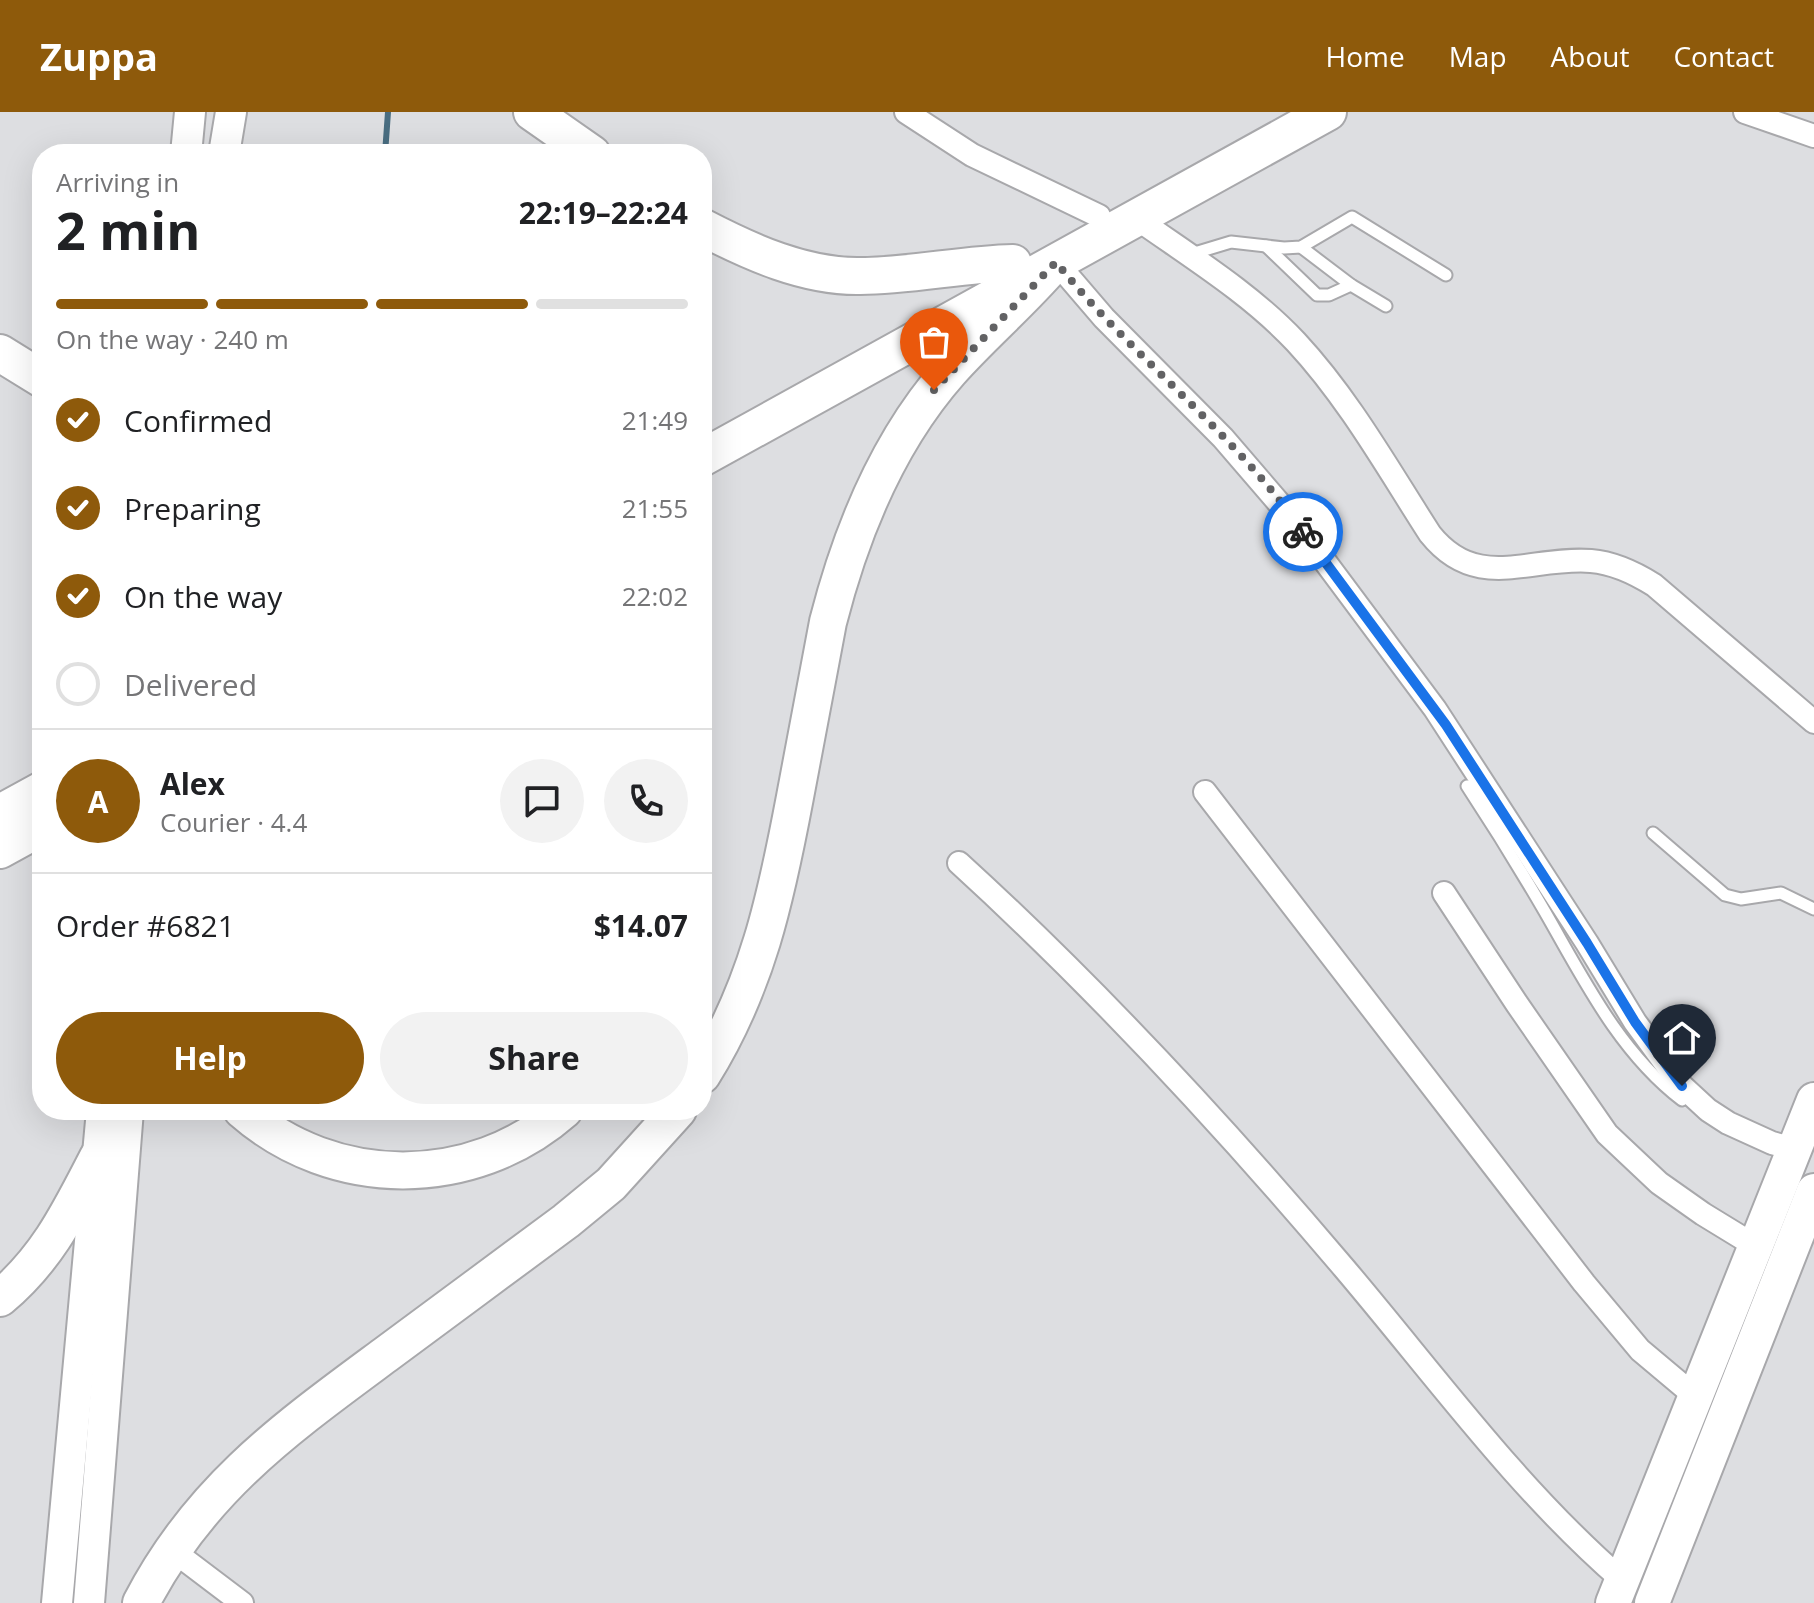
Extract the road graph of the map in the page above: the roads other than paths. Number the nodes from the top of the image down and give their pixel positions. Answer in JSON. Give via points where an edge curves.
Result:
{"nodes":[{"id":1,"x":190,"y":112,"type":"edge"},
{"id":2,"x":231,"y":112,"type":"edge"},
{"id":3,"x":532,"y":112,"type":"edge"},
{"id":4,"x":906,"y":112,"type":"edge"},
{"id":5,"x":1291,"y":112,"type":"edge"},
{"id":6,"x":1328,"y":112,"type":"edge"},
{"id":7,"x":1745,"y":112,"type":"edge"},
{"id":8,"x":1814,"y":136,"type":"edge"},
{"id":9,"x":187,"y":144,"type":"edge"},
{"id":10,"x":226,"y":144,"type":"edge"},
{"id":11,"x":578,"y":144,"type":"edge"},
{"id":12,"x":1099,"y":216,"type":"junction"},
{"id":13,"x":1136,"y":218,"type":"junction"},
{"id":14,"x":712,"y":231,"type":"edge"},
{"id":15,"x":1266,"y":246,"type":"junction"},
{"id":16,"x":1301,"y":247,"type":"junction"},
{"id":17,"x":1188,"y":255,"type":"junction"},
{"id":18,"x":1013,"y":263,"type":"junction"},
{"id":19,"x":1054,"y":264,"type":"junction"},
{"id":20,"x":1446,"y":275,"type":"dead end"},
{"id":21,"x":1351,"y":285,"type":"junction"},
{"id":22,"x":1386,"y":306,"type":"dead end"},
{"id":23,"x":0,"y":353,"type":"edge"},
{"id":24,"x":32,"y":373,"type":"edge"},
{"id":25,"x":712,"y":425,"type":"edge"},
{"id":26,"x":712,"y":452,"type":"edge"},
{"id":27,"x":1814,"y":722,"type":"edge"},
{"id":28,"x":1467,"y":786,"type":"dead end"},
{"id":29,"x":1205,"y":792,"type":"dead end"},
{"id":30,"x":22,"y":807,"type":"edge"},
{"id":31,"x":1653,"y":833,"type":"dead end"},
{"id":32,"x":0,"y":850,"type":"edge"},
{"id":33,"x":959,"y":863,"type":"dead end"},
{"id":34,"x":1444,"y":893,"type":"dead end"},
{"id":35,"x":1814,"y":909,"type":"edge"},
{"id":36,"x":712,"y":1057,"type":"edge"},
{"id":37,"x":1814,"y":1100,"type":"edge"},
{"id":38,"x":1708,"y":1110,"type":"junction"},
{"id":39,"x":101,"y":1120,"type":"edge"},
{"id":40,"x":127,"y":1120,"type":"edge"},
{"id":41,"x":255,"y":1120,"type":"edge"},
{"id":42,"x":550,"y":1120,"type":"edge"},
{"id":43,"x":669,"y":1120,"type":"edge"},
{"id":44,"x":1795,"y":1149,"type":"junction"},
{"id":45,"x":98,"y":1157,"type":"junction"},
{"id":46,"x":1814,"y":1191,"type":"edge"},
{"id":47,"x":1757,"y":1247,"type":"junction"},
{"id":48,"x":0,"y":1298,"type":"edge"},
{"id":49,"x":1696,"y":1397,"type":"junction"},
{"id":50,"x":172,"y":1550,"type":"junction"},
{"id":51,"x":1618,"y":1591,"type":"edge"},
{"id":52,"x":57,"y":1603,"type":"edge"},
{"id":53,"x":89,"y":1603,"type":"edge"},
{"id":54,"x":141,"y":1603,"type":"edge"},
{"id":55,"x":242,"y":1603,"type":"edge"},
{"id":56,"x":1652,"y":1603,"type":"edge"}],
"edges":[{"from":1,"to":9,"type":"main road"},
{"from":2,"to":10,"type":"main road"},
{"from":3,"to":11,"type":"highway"},
{"from":4,"to":12,"type":"street","via":[[972,155]]},
{"from":5,"to":12,"type":"highway"},
{"from":6,"to":13,"type":"highway"},
{"from":7,"to":8,"type":"street"},
{"from":12,"to":18,"type":"highway"},
{"from":13,"to":17,"type":"street"},
{"from":13,"to":19,"type":"highway"},
{"from":14,"to":18,"type":"highway","via":[[767,256],[836,275]]},
{"from":15,"to":16,"type":"lane"},
{"from":15,"to":17,"type":"lane","via":[[1231,242]]},
{"from":15,"to":21,"type":"lane","via":[[1317,295]]},
{"from":16,"to":20,"type":"lane","via":[[1356,217]]},
{"from":16,"to":21,"type":"lane"},
{"from":17,"to":27,"type":"street","via":[[1259,308],[1313,361],[1447,552],[1470,565],[1495,569],[1591,561],[1626,569],[1654,585]]},
{"from":18,"to":25,"type":"highway"},
{"from":19,"to":26,"type":"highway"},
{"from":19,"to":36,"type":"highway","via":[[934,390],[872,495],[828,622],[765,940]]},
{"from":19,"to":38,"type":"street","via":[[1215,429],[1297,524],[1449,730],[1652,1047]]},
{"from":21,"to":22,"type":"lane"},
{"from":23,"to":24,"type":"highway"},
{"from":28,"to":38,"type":"lane","via":[[1616,1029],[1678,1097]]},
{"from":29,"to":49,"type":"street","via":[[1584,1283],[1640,1350]]},
{"from":30,"to":32,"type":"highway"},
{"from":31,"to":35,"type":"lane","via":[[1725,895],[1741,899],[1781,893]]},
{"from":33,"to":51,"type":"street","via":[[1163,1061]]},
{"from":34,"to":47,"type":"street","via":[[1607,1134],[1659,1183]]},
{"from":37,"to":44,"type":"main road"},
{"from":38,"to":44,"type":"street","via":[[1749,1134]]},
{"from":39,"to":45,"type":"main road"},
{"from":40,"to":53,"type":"main road"},
{"from":41,"to":42,"type":"highway","via":[[321,1158],[398,1172],[498,1151]]},
{"from":43,"to":50,"type":"highway","via":[[611,1184],[566,1221],[266,1444],[213,1497]]},
{"from":44,"to":47,"type":"main road"},
{"from":45,"to":48,"type":"highway","via":[[60,1230],[37,1263]]},
{"from":45,"to":52,"type":"main road"},
{"from":46,"to":56,"type":"main road"},
{"from":47,"to":49,"type":"main road"},
{"from":49,"to":51,"type":"main road"},
{"from":50,"to":54,"type":"highway"},
{"from":50,"to":55,"type":"street"}]}
